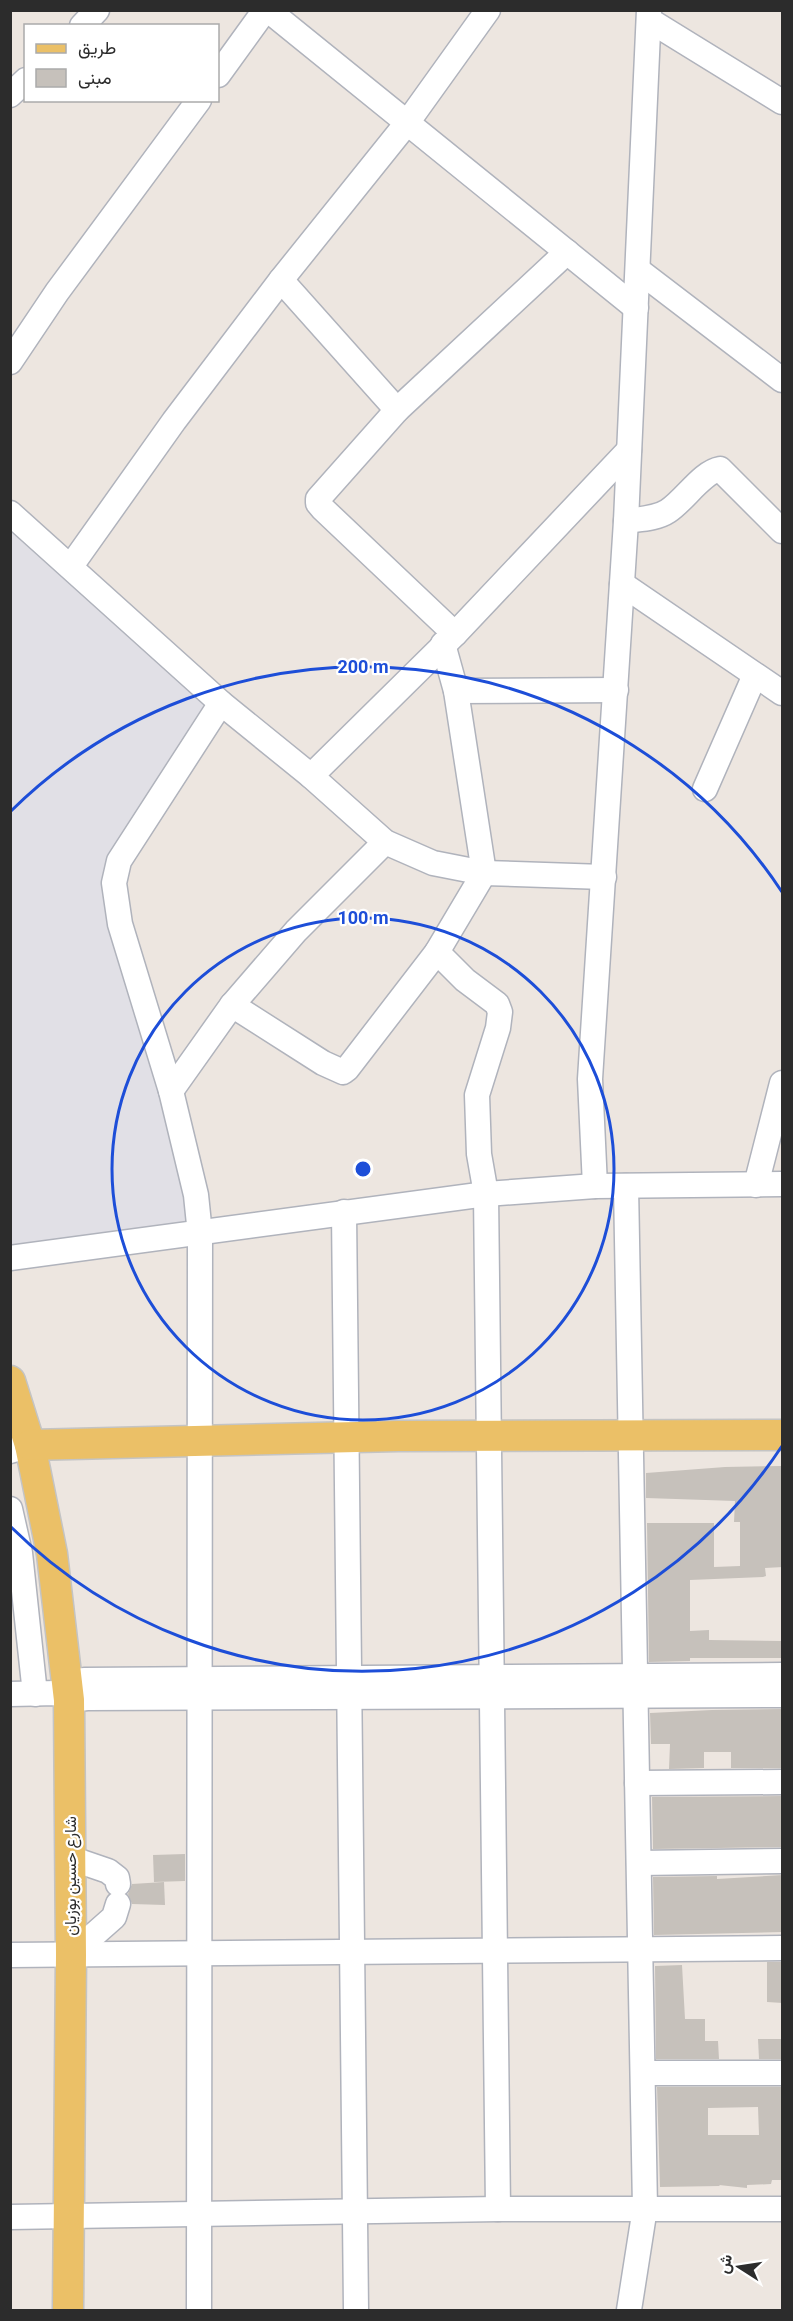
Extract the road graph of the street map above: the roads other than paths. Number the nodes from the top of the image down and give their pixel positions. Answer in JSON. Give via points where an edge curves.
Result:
{"nodes":[{"id":1,"x":267,"y":10,"type":"edge"},
{"id":2,"x":488,"y":10,"type":"edge"},
{"id":3,"x":649,"y":15,"type":"edge"},
{"id":4,"x":219,"y":74,"type":"edge"},
{"id":5,"x":24,"y":82,"type":"edge"},
{"id":6,"x":10,"y":95,"type":"edge"},
{"id":7,"x":198,"y":102,"type":"edge"},
{"id":8,"x":783,"y":102,"type":"edge"},
{"id":9,"x":407,"y":123,"type":"junction"},
{"id":10,"x":567,"y":252,"type":"junction"},
{"id":11,"x":638,"y":270,"type":"junction"},
{"id":12,"x":281,"y":280,"type":"junction"},
{"id":13,"x":636,"y":308,"type":"junction"},
{"id":14,"x":10,"y":362,"type":"edge"},
{"id":15,"x":783,"y":381,"type":"edge"},
{"id":16,"x":397,"y":410,"type":"junction"},
{"id":17,"x":629,"y":450,"type":"junction"},
{"id":18,"x":10,"y":513,"type":"edge"},
{"id":19,"x":626,"y":521,"type":"junction"},
{"id":20,"x":783,"y":531,"type":"edge"},
{"id":21,"x":71,"y":567,"type":"junction"},
{"id":22,"x":622,"y":584,"type":"junction"},
{"id":23,"x":449,"y":639,"type":"junction"},
{"id":24,"x":755,"y":675,"type":"junction"},
{"id":25,"x":616,"y":690,"type":"junction"},
{"id":26,"x":456,"y":691,"type":"junction"},
{"id":27,"x":783,"y":693,"type":"edge"},
{"id":28,"x":221,"y":703,"type":"junction"},
{"id":29,"x":311,"y":776,"type":"junction"},
{"id":30,"x":705,"y":789,"type":"dead end"},
{"id":31,"x":385,"y":842,"type":"junction"},
{"id":32,"x":484,"y":873,"type":"junction"},
{"id":33,"x":604,"y":877,"type":"junction"},
{"id":34,"x":437,"y":952,"type":"junction"},
{"id":35,"x":232,"y":1005,"type":"junction"},
{"id":36,"x":783,"y":1083,"type":"edge"},
{"id":37,"x":171,"y":1091,"type":"junction"},
{"id":38,"x":783,"y":1184,"type":"edge"},
{"id":39,"x":756,"y":1185,"type":"junction"},
{"id":40,"x":595,"y":1186,"type":"junction"},
{"id":41,"x":626,"y":1186,"type":"junction"},
{"id":42,"x":486,"y":1194,"type":"junction"},
{"id":43,"x":344,"y":1212,"type":"junction"},
{"id":44,"x":200,"y":1234,"type":"junction"},
{"id":45,"x":10,"y":1258,"type":"edge"},
{"id":46,"x":10,"y":1381,"type":"edge"},
{"id":47,"x":630,"y":1435,"type":"junction"},
{"id":48,"x":783,"y":1435,"type":"edge"},
{"id":49,"x":490,"y":1437,"type":"junction"},
{"id":50,"x":346,"y":1438,"type":"junction"},
{"id":51,"x":200,"y":1439,"type":"junction"},
{"id":52,"x":20,"y":1448,"type":"edge"},
{"id":53,"x":10,"y":1509,"type":"edge"},
{"id":54,"x":783,"y":1675,"type":"edge"},
{"id":55,"x":492,"y":1685,"type":"junction"},
{"id":56,"x":635,"y":1686,"type":"junction"},
{"id":57,"x":200,"y":1687,"type":"junction"},
{"id":58,"x":349,"y":1688,"type":"junction"},
{"id":59,"x":58,"y":1693,"type":"junction"},
{"id":60,"x":10,"y":1694,"type":"edge"},
{"id":61,"x":783,"y":1695,"type":"edge"},
{"id":62,"x":783,"y":1782,"type":"edge"},
{"id":63,"x":637,"y":1783,"type":"junction"},
{"id":64,"x":70,"y":1858,"type":"junction"},
{"id":65,"x":783,"y":1861,"type":"edge"},
{"id":66,"x":639,"y":1863,"type":"junction"},
{"id":67,"x":783,"y":1947,"type":"edge"},
{"id":68,"x":640,"y":1948,"type":"junction"},
{"id":69,"x":495,"y":1950,"type":"junction"},
{"id":70,"x":351,"y":1952,"type":"junction"},
{"id":71,"x":200,"y":1953,"type":"junction"},
{"id":72,"x":10,"y":1955,"type":"edge"},
{"id":73,"x":71,"y":1955,"type":"junction"},
{"id":74,"x":642,"y":2073,"type":"junction"},
{"id":75,"x":783,"y":2073,"type":"edge"},
{"id":76,"x":645,"y":2208,"type":"junction"},
{"id":77,"x":498,"y":2209,"type":"junction"},
{"id":78,"x":783,"y":2209,"type":"edge"},
{"id":79,"x":354,"y":2212,"type":"junction"},
{"id":80,"x":199,"y":2214,"type":"junction"},
{"id":81,"x":10,"y":2217,"type":"edge"},
{"id":82,"x":68,"y":2217,"type":"junction"},
{"id":83,"x":68,"y":2310,"type":"edge"},
{"id":84,"x":199,"y":2310,"type":"edge"},
{"id":85,"x":356,"y":2310,"type":"edge"},
{"id":86,"x":629,"y":2310,"type":"edge"}],
"edges":[{"from":1,"to":4,"type":"street"},
{"from":1,"to":9,"type":"street"},
{"from":2,"to":9,"type":"street"},
{"from":3,"to":8,"type":"street"},
{"from":3,"to":11,"type":"street"},
{"from":5,"to":6,"type":"street"},
{"from":7,"to":14,"type":"street"},
{"from":9,"to":10,"type":"street"},
{"from":9,"to":12,"type":"street"},
{"from":10,"to":13,"type":"street"},
{"from":10,"to":16,"type":"street"},
{"from":11,"to":13,"type":"street"},
{"from":11,"to":15,"type":"street"},
{"from":12,"to":16,"type":"street"},
{"from":12,"to":21,"type":"street","via":[[174,421]]},
{"from":13,"to":17,"type":"street"},
{"from":16,"to":23,"type":"street","via":[[325,489],[318,503]]},
{"from":17,"to":19,"type":"street"},
{"from":17,"to":23,"type":"street"},
{"from":18,"to":21,"type":"street"},
{"from":19,"to":20,"type":"street","via":[[666,512],[711,471],[720,469]]},
{"from":19,"to":22,"type":"street"},
{"from":21,"to":28,"type":"street"},
{"from":22,"to":24,"type":"street"},
{"from":22,"to":25,"type":"street"},
{"from":23,"to":26,"type":"street"},
{"from":23,"to":29,"type":"street"},
{"from":24,"to":27,"type":"street"},
{"from":24,"to":30,"type":"street"},
{"from":25,"to":26,"type":"street"},
{"from":25,"to":33,"type":"street"},
{"from":26,"to":32,"type":"street"},
{"from":28,"to":29,"type":"street"},
{"from":28,"to":37,"type":"street","via":[[119,861],[114,883],[120,924]]},
{"from":29,"to":31,"type":"street"},
{"from":31,"to":32,"type":"street","via":[[433,863]]},
{"from":31,"to":35,"type":"street","via":[[296,931]]},
{"from":32,"to":33,"type":"street"},
{"from":32,"to":34,"type":"street"},
{"from":33,"to":40,"type":"street","via":[[590,1079]]},
{"from":34,"to":35,"type":"street","via":[[343,1072]]},
{"from":34,"to":42,"type":"street","via":[[497,1004],[500,1012],[477,1095],[479,1154]]},
{"from":35,"to":37,"type":"street"},
{"from":36,"to":39,"type":"street"},
{"from":37,"to":44,"type":"street","via":[[196,1195]]},
{"from":38,"to":39,"type":"street"},
{"from":39,"to":41,"type":"street"},
{"from":40,"to":41,"type":"street"},
{"from":40,"to":42,"type":"street"},
{"from":41,"to":47,"type":"street"},
{"from":42,"to":43,"type":"street"},
{"from":42,"to":49,"type":"street"},
{"from":43,"to":44,"type":"street"},
{"from":43,"to":50,"type":"street"},
{"from":44,"to":45,"type":"street"},
{"from":44,"to":51,"type":"street"},
{"from":46,"to":52,"type":"main road","name":"شارع حسين بوزيان"},
{"from":47,"to":48,"type":"main road"},
{"from":47,"to":49,"type":"main road"},
{"from":47,"to":56,"type":"street"},
{"from":49,"to":50,"type":"main road"},
{"from":49,"to":55,"type":"street"},
{"from":50,"to":51,"type":"main road"},
{"from":50,"to":58,"type":"street"},
{"from":51,"to":52,"type":"main road"},
{"from":51,"to":57,"type":"street"},
{"from":52,"to":59,"type":"main road","name":"شارع حسين بوزيان","via":[[52,1554]]},
{"from":53,"to":59,"type":"street"},
{"from":54,"to":56,"type":"street"},
{"from":55,"to":56,"type":"street"},
{"from":55,"to":58,"type":"street"},
{"from":55,"to":69,"type":"street"},
{"from":56,"to":61,"type":"street"},
{"from":56,"to":63,"type":"street"},
{"from":57,"to":58,"type":"street"},
{"from":57,"to":59,"type":"street","via":[[84,1680]]},
{"from":57,"to":71,"type":"street"},
{"from":58,"to":70,"type":"street"},
{"from":59,"to":60,"type":"street"},
{"from":59,"to":64,"type":"main road","name":"شارع حسين بوزيان"},
{"from":62,"to":63,"type":"street"},
{"from":63,"to":66,"type":"street"},
{"from":64,"to":73,"type":"main road","name":"شارع حسين بوزيان"},
{"from":64,"to":73,"type":"street","via":[[108,1871],[117,1878],[118,1894],[114,1917]]},
{"from":65,"to":66,"type":"street"},
{"from":66,"to":68,"type":"street"},
{"from":67,"to":68,"type":"street"},
{"from":68,"to":69,"type":"street"},
{"from":68,"to":74,"type":"street"},
{"from":69,"to":70,"type":"street"},
{"from":69,"to":77,"type":"street"},
{"from":70,"to":71,"type":"street"},
{"from":70,"to":79,"type":"street"},
{"from":71,"to":73,"type":"street"},
{"from":71,"to":80,"type":"street"},
{"from":72,"to":73,"type":"street"},
{"from":73,"to":82,"type":"main road","name":"شارع حسين بوزيان"},
{"from":74,"to":75,"type":"street"},
{"from":74,"to":76,"type":"street"},
{"from":76,"to":77,"type":"street"},
{"from":76,"to":78,"type":"street"},
{"from":76,"to":86,"type":"street"},
{"from":77,"to":79,"type":"street"},
{"from":79,"to":80,"type":"street"},
{"from":79,"to":85,"type":"street"},
{"from":80,"to":82,"type":"street"},
{"from":80,"to":84,"type":"street"},
{"from":81,"to":82,"type":"street"},
{"from":82,"to":83,"type":"main road","name":"شارع حسين بوزيان"}]}
